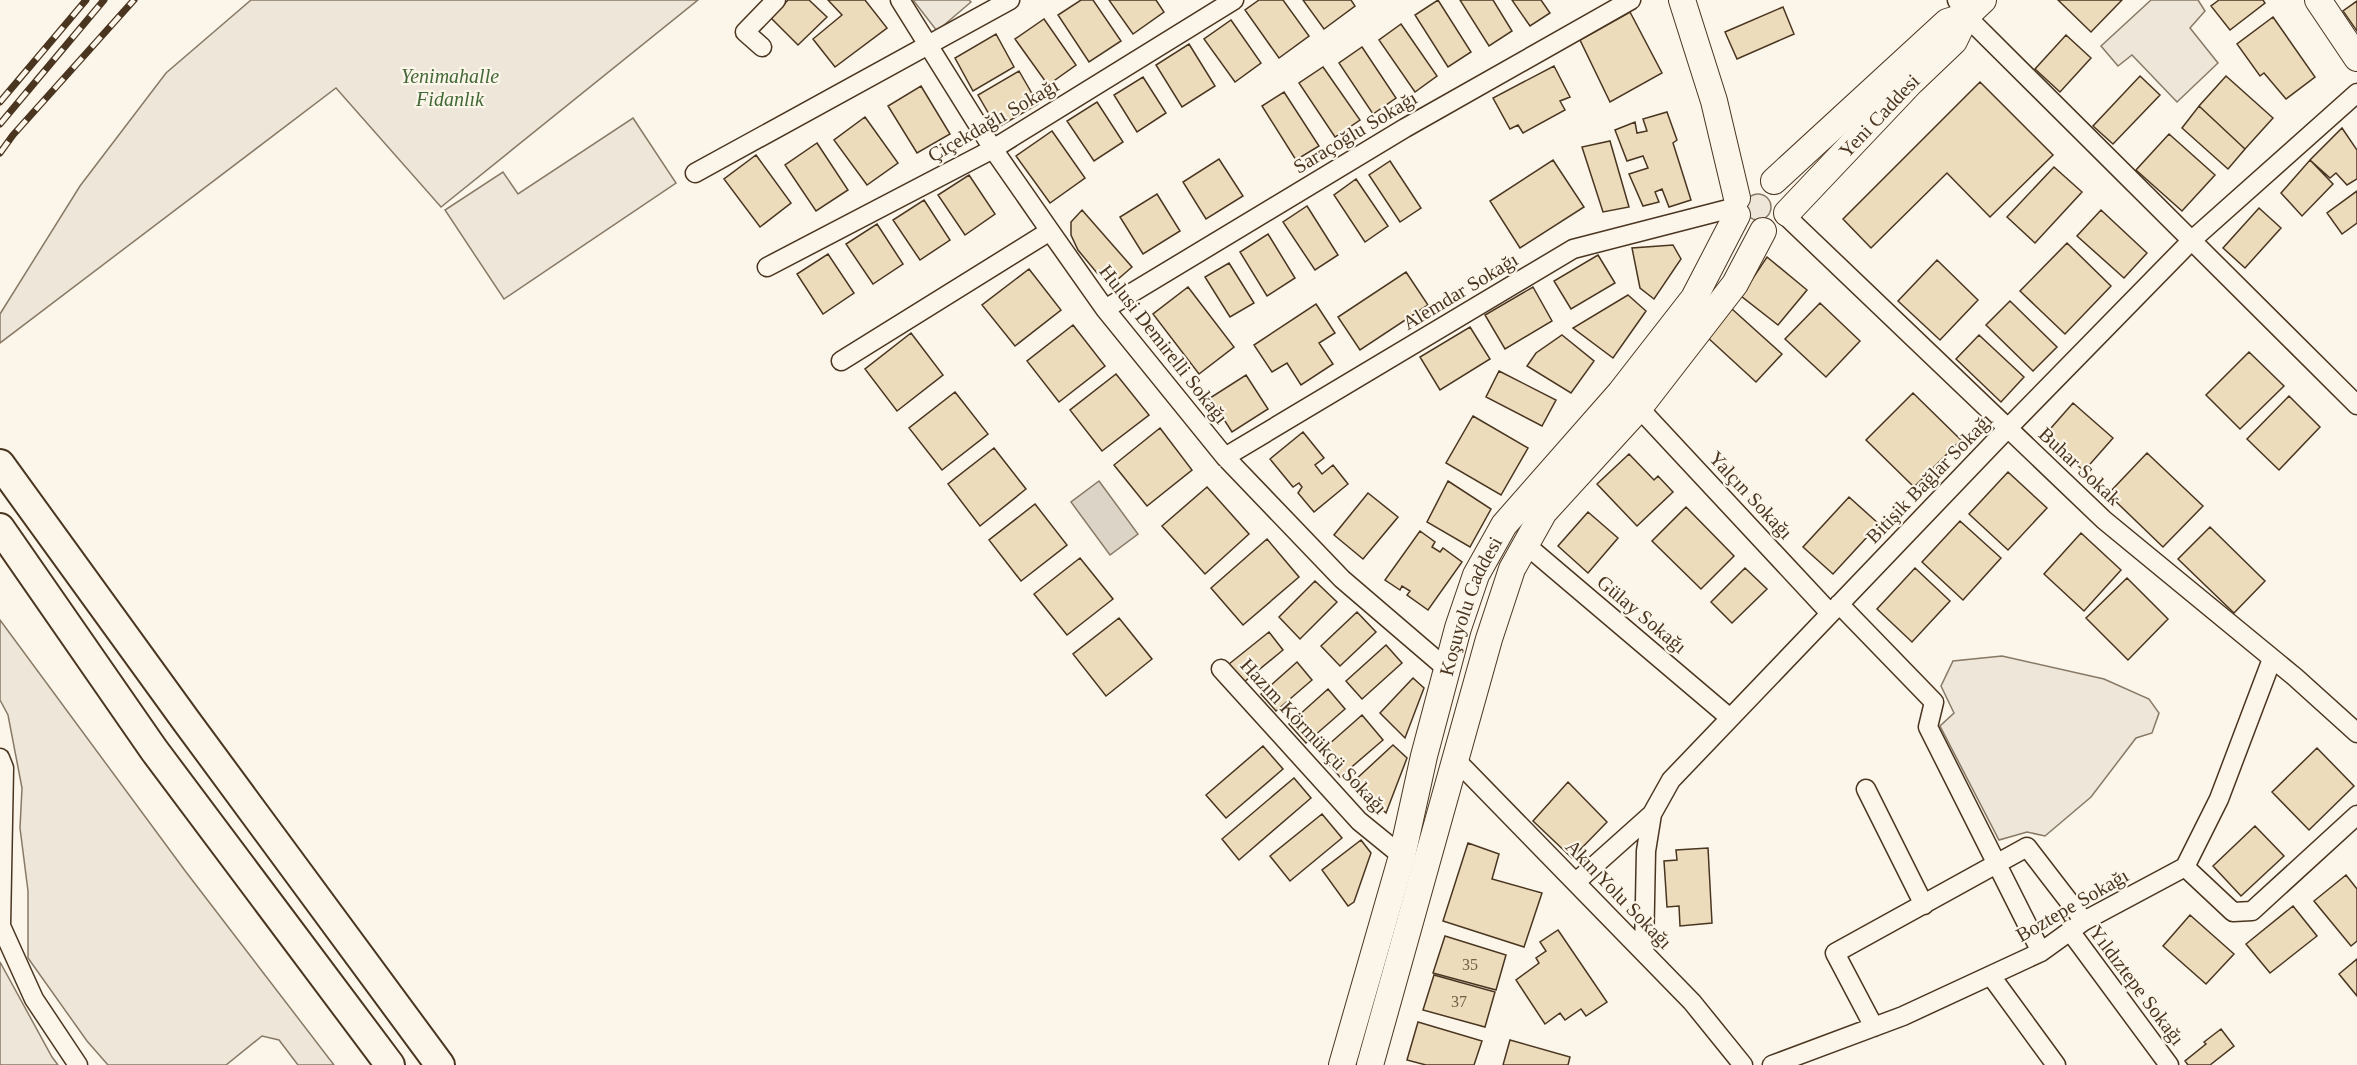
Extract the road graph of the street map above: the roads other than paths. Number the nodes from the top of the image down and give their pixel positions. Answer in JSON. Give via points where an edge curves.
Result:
{"nodes":[{"id":1,"x":776,"y":0,"type":"edge"},
{"id":2,"x":900,"y":0,"type":"edge"},
{"id":3,"x":1010,"y":0,"type":"edge"},
{"id":4,"x":1234,"y":0,"type":"edge"},
{"id":5,"x":1631,"y":0,"type":"edge"},
{"id":6,"x":1682,"y":0,"type":"edge"},
{"id":7,"x":2318,"y":0,"type":"edge"},
{"id":8,"x":1969,"y":5,"type":"edge"},
{"id":9,"x":929,"y":44,"type":"junction"},
{"id":10,"x":762,"y":47,"type":"dead end"},
{"id":11,"x":2357,"y":58,"type":"edge"},
{"id":12,"x":2357,"y":93,"type":"edge"},
{"id":13,"x":993,"y":149,"type":"junction"},
{"id":14,"x":695,"y":173,"type":"dead end"},
{"id":15,"x":1747,"y":196,"type":"junction"},
{"id":16,"x":1786,"y":215,"type":"junction"},
{"id":17,"x":1050,"y":231,"type":"junction"},
{"id":18,"x":1763,"y":231,"type":"junction"},
{"id":19,"x":2192,"y":240,"type":"junction"},
{"id":20,"x":767,"y":267,"type":"dead end"},
{"id":21,"x":1105,"y":309,"type":"junction"},
{"id":22,"x":841,"y":361,"type":"dead end"},
{"id":23,"x":1630,"y":400,"type":"junction"},
{"id":24,"x":2357,"y":405,"type":"edge"},
{"id":25,"x":2008,"y":428,"type":"junction"},
{"id":26,"x":1225,"y":457,"type":"junction"},
{"id":27,"x":0,"y":464,"type":"edge"},
{"id":28,"x":1504,"y":525,"type":"junction"},
{"id":29,"x":0,"y":528,"type":"edge"},
{"id":30,"x":1525,"y":544,"type":"junction"},
{"id":31,"x":1834,"y":609,"type":"junction"},
{"id":32,"x":2272,"y":659,"type":"junction"},
{"id":33,"x":1221,"y":669,"type":"dead end"},
{"id":34,"x":1447,"y":669,"type":"junction"},
{"id":35,"x":1730,"y":718,"type":"junction"},
{"id":36,"x":2357,"y":733,"type":"edge"},
{"id":37,"x":1424,"y":756,"type":"junction"},
{"id":38,"x":0,"y":758,"type":"edge"},
{"id":39,"x":1455,"y":759,"type":"junction"},
{"id":40,"x":1866,"y":789,"type":"dead end"},
{"id":41,"x":1652,"y":814,"type":"junction"},
{"id":42,"x":2357,"y":815,"type":"edge"},
{"id":43,"x":1402,"y":856,"type":"junction"},
{"id":44,"x":1997,"y":864,"type":"junction"},
{"id":45,"x":2185,"y":867,"type":"junction"},
{"id":46,"x":1576,"y":882,"type":"junction"},
{"id":47,"x":1924,"y":905,"type":"junction"},
{"id":48,"x":2077,"y":926,"type":"junction"},
{"id":49,"x":1644,"y":952,"type":"junction"},
{"id":50,"x":2041,"y":952,"type":"junction"},
{"id":51,"x":1990,"y":975,"type":"junction"},
{"id":52,"x":1874,"y":1027,"type":"junction"},
{"id":53,"x":78,"y":1065,"type":"edge"},
{"id":54,"x":390,"y":1065,"type":"edge"},
{"id":55,"x":440,"y":1065,"type":"edge"},
{"id":56,"x":1342,"y":1065,"type":"edge"},
{"id":57,"x":1370,"y":1065,"type":"edge"},
{"id":58,"x":1743,"y":1065,"type":"edge"},
{"id":59,"x":1772,"y":1065,"type":"edge"},
{"id":60,"x":2056,"y":1065,"type":"edge"},
{"id":61,"x":2169,"y":1065,"type":"edge"}],
"edges":[{"from":1,"to":10,"type":"street","via":[[745,32]]},
{"from":2,"to":9,"type":"street","name":"Hulusi Demirelli Sokağı"},
{"from":3,"to":9,"type":"street"},
{"from":4,"to":13,"type":"street","name":"Çiçekdağlı Sokağı"},
{"from":5,"to":21,"type":"street","name":"Saraçoğlu Sokağı","via":[[1405,128]]},
{"from":6,"to":15,"type":"street"},
{"from":7,"to":11,"type":"street"},
{"from":8,"to":15,"type":"street","name":"Yeni Caddesi"},
{"from":8,"to":16,"type":"street","name":"Yeni Caddesi","via":[[1954,40]]},
{"from":8,"to":19,"type":"street"},
{"from":9,"to":13,"type":"street","name":"Hulusi Demirelli Sokağı"},
{"from":9,"to":14,"type":"street"},
{"from":12,"to":19,"type":"street","name":"Bitişik Bağlar Sokağı"},
{"from":13,"to":17,"type":"street","name":"Hulusi Demirelli Sokağı"},
{"from":13,"to":20,"type":"street","name":"Çiçekdağlı Sokağı"},
{"from":15,"to":16,"type":"street","via":[[1784,189],[1788,198]]},
{"from":15,"to":18,"type":"street","via":[[1746,225]]},
{"from":15,"to":23,"type":"street","name":"Koşuyolu Caddesi","via":[[1694,298]]},
{"from":15,"to":26,"type":"street","name":"Alemdar Sokağı","via":[[1574,249]]},
{"from":16,"to":18,"type":"street","via":[[1773,229]]},
{"from":16,"to":25,"type":"street","name":"Buhar Sokak"},
{"from":17,"to":21,"type":"street","name":"Hulusi Demirelli Sokağı"},
{"from":17,"to":22,"type":"street"},
{"from":18,"to":23,"type":"street","name":"Koşuyolu Caddesi","via":[[1735,284]]},
{"from":19,"to":24,"type":"street"},
{"from":19,"to":25,"type":"street","name":"Bitişik Bağlar Sokağı"},
{"from":21,"to":26,"type":"street","name":"Hulusi Demirelli Sokağı"},
{"from":23,"to":28,"type":"street","name":"Koşuyolu Caddesi"},
{"from":23,"to":30,"type":"street","name":"Koşuyolu Caddesi","via":[[1544,512]]},
{"from":23,"to":31,"type":"street","name":"Yalçın Sokağı"},
{"from":25,"to":31,"type":"street","name":"Bitişik Bağlar Sokağı"},
{"from":25,"to":32,"type":"street","name":"Buhar Sokak","via":[[2104,520]]},
{"from":26,"to":34,"type":"street","name":"Hulusi Demirelli Sokağı","via":[[1342,579]]},
{"from":27,"to":55,"type":"main road"},
{"from":28,"to":30,"type":"street"},
{"from":28,"to":34,"type":"street","name":"Koşuyolu Caddesi","via":[[1476,575]]},
{"from":29,"to":54,"type":"main road","via":[[154,750]]},
{"from":30,"to":35,"type":"street","name":"Gülay Sokağı"},
{"from":30,"to":39,"type":"street","name":"Koşuyolu Caddesi","via":[[1512,569],[1489,639]]},
{"from":31,"to":35,"type":"street","name":"Bitişik Bağlar Sokağı"},
{"from":31,"to":44,"type":"street","name":"Yalçın Sokağı","via":[[1934,702],[1928,727]]},
{"from":32,"to":36,"type":"street","name":"Buhar Sokak"},
{"from":32,"to":45,"type":"street","via":[[2219,800]]},
{"from":33,"to":43,"type":"street","name":"Hazım Körmükçü Sokağı","via":[[1359,821]]},
{"from":34,"to":37,"type":"street","name":"Koşuyolu Caddesi"},
{"from":35,"to":41,"type":"street","name":"Bitişik Bağlar Sokağı","via":[[1671,780]]},
{"from":37,"to":39,"type":"street"},
{"from":37,"to":43,"type":"street","name":"Koşuyolu Caddesi"},
{"from":38,"to":53,"type":"street","via":[[4,768],[1,926],[34,999]]},
{"from":39,"to":46,"type":"street","name":"Akın Yolu Sokağı"},
{"from":39,"to":57,"type":"street","name":"Koşuyolu Caddesi"},
{"from":40,"to":47,"type":"street"},
{"from":41,"to":46,"type":"street"},
{"from":41,"to":49,"type":"street","name":"Bitişik Bağlar Sokağı","via":[[1646,851]]},
{"from":42,"to":45,"type":"street","via":[[2252,911],[2233,912]]},
{"from":43,"to":56,"type":"street","name":"Koşuyolu Caddesi"},
{"from":44,"to":47,"type":"street"},
{"from":44,"to":48,"type":"street","name":"Yıldıztepe Sokağı","via":[[2027,847]]},
{"from":44,"to":50,"type":"street"},
{"from":45,"to":48,"type":"street","name":"Boztepe Sokağı"},
{"from":46,"to":49,"type":"street","name":"Akın Yolu Sokağı"},
{"from":47,"to":52,"type":"street","via":[[1835,953]]},
{"from":48,"to":50,"type":"street","name":"Boztepe Sokağı"},
{"from":48,"to":61,"type":"street","name":"Yıldıztepe Sokağı"},
{"from":49,"to":58,"type":"street","name":"Akın Yolu Sokağı","via":[[1692,1002]]},
{"from":50,"to":51,"type":"street","name":"Boztepe Sokağı"},
{"from":51,"to":52,"type":"street","name":"Boztepe Sokağı"},
{"from":51,"to":60,"type":"street"},
{"from":52,"to":59,"type":"street","name":"Boztepe Sokağı"}]}
